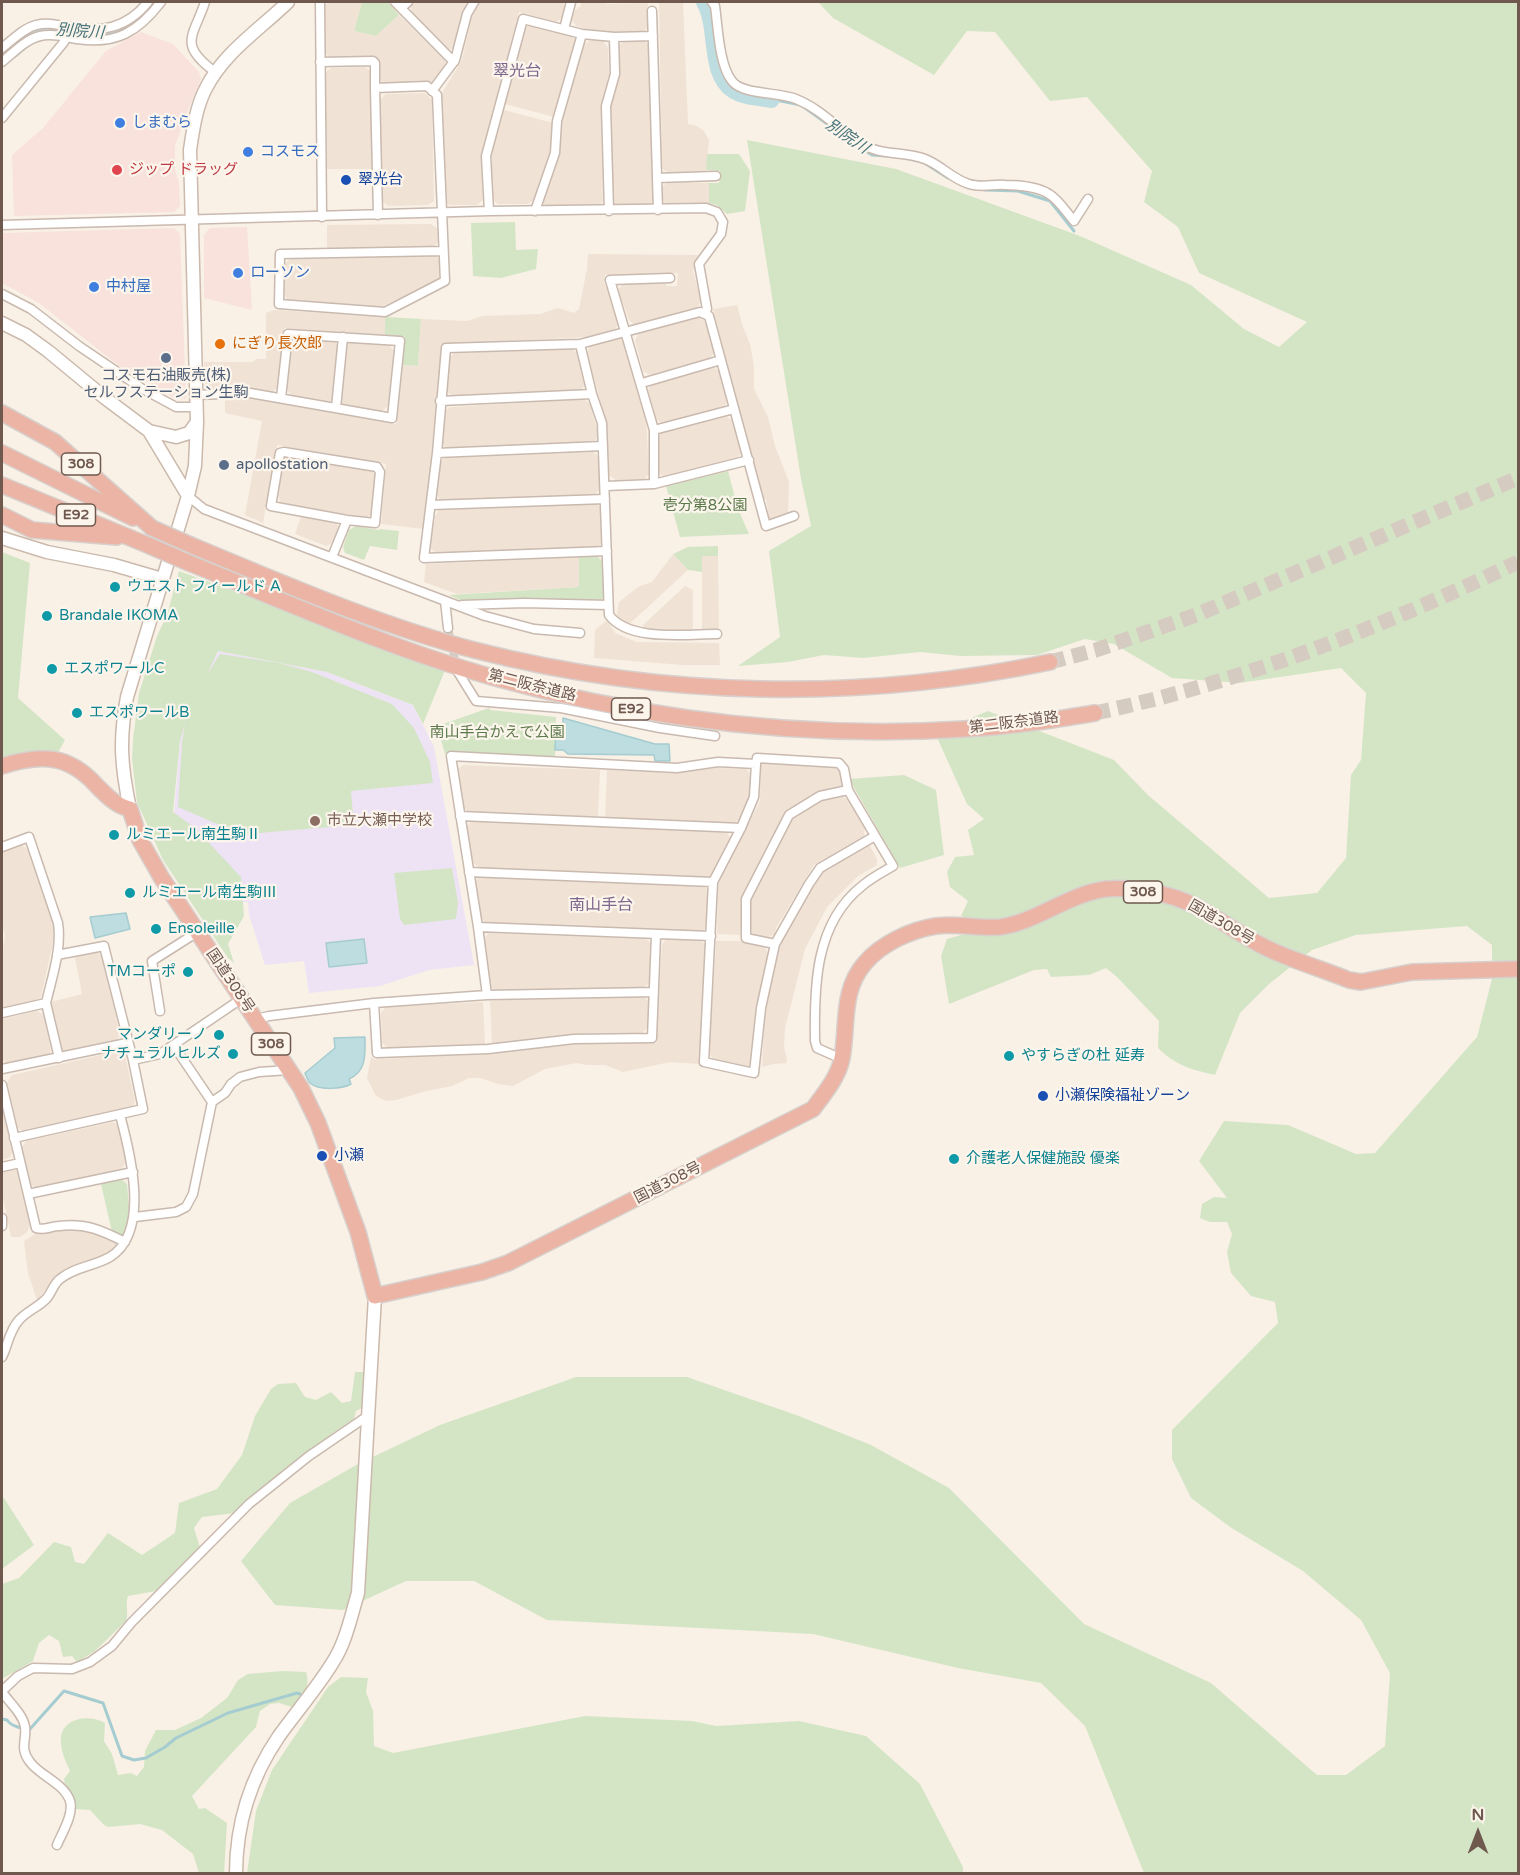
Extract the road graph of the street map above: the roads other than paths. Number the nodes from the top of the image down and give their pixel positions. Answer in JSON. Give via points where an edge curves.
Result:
{"nodes":[{"id":1,"x":148,"y":2,"type":"edge"},
{"id":2,"x":161,"y":2,"type":"edge"},
{"id":3,"x":205,"y":2,"type":"edge"},
{"id":4,"x":288,"y":2,"type":"edge"},
{"id":5,"x":320,"y":2,"type":"edge"},
{"id":6,"x":474,"y":2,"type":"edge"},
{"id":7,"x":571,"y":2,"type":"edge"},
{"id":8,"x":712,"y":2,"type":"edge"},
{"id":9,"x":401,"y":4,"type":"edge"},
{"id":10,"x":652,"y":11,"type":"dead end"},
{"id":11,"x":69,"y":27,"type":"junction"},
{"id":12,"x":564,"y":29,"type":"junction"},
{"id":13,"x":582,"y":34,"type":"junction"},
{"id":14,"x":653,"y":36,"type":"junction"},
{"id":15,"x":67,"y":37,"type":"junction"},
{"id":16,"x":614,"y":37,"type":"junction"},
{"id":17,"x":2,"y":48,"type":"edge"},
{"id":18,"x":2,"y":62,"type":"edge"},
{"id":19,"x":320,"y":62,"type":"junction"},
{"id":20,"x":454,"y":62,"type":"junction"},
{"id":21,"x":215,"y":72,"type":"junction"},
{"id":22,"x":375,"y":88,"type":"junction"},
{"id":23,"x":432,"y":91,"type":"junction"},
{"id":24,"x":2,"y":118,"type":"edge"},
{"id":25,"x":716,"y":176,"type":"dead end"},
{"id":26,"x":657,"y":178,"type":"junction"},
{"id":27,"x":1088,"y":199,"type":"dead end"},
{"id":28,"x":658,"y":210,"type":"junction"},
{"id":29,"x":535,"y":211,"type":"junction"},
{"id":30,"x":609,"y":211,"type":"junction"},
{"id":31,"x":489,"y":212,"type":"junction"},
{"id":32,"x":441,"y":214,"type":"junction"},
{"id":33,"x":378,"y":215,"type":"junction"},
{"id":34,"x":322,"y":217,"type":"junction"},
{"id":35,"x":190,"y":219,"type":"junction"},
{"id":36,"x":2,"y":225,"type":"edge"},
{"id":37,"x":442,"y":251,"type":"junction"},
{"id":38,"x":670,"y":278,"type":"dead end"},
{"id":39,"x":2,"y":294,"type":"edge"},
{"id":40,"x":705,"y":314,"type":"junction"},
{"id":41,"x":2,"y":323,"type":"edge"},
{"id":42,"x":626,"y":333,"type":"junction"},
{"id":43,"x":343,"y":337,"type":"junction"},
{"id":44,"x":580,"y":344,"type":"junction"},
{"id":45,"x":721,"y":360,"type":"junction"},
{"id":46,"x":642,"y":383,"type":"junction"},
{"id":47,"x":592,"y":394,"type":"junction"},
{"id":48,"x":281,"y":398,"type":"junction"},
{"id":49,"x":196,"y":401,"type":"junction"},
{"id":50,"x":440,"y":401,"type":"junction"},
{"id":51,"x":336,"y":408,"type":"junction"},
{"id":52,"x":734,"y":410,"type":"junction"},
{"id":53,"x":2,"y":413,"type":"edge"},
{"id":54,"x":197,"y":422,"type":"junction"},
{"id":55,"x":654,"y":430,"type":"junction"},
{"id":56,"x":149,"y":431,"type":"junction"},
{"id":57,"x":603,"y":446,"type":"junction"},
{"id":58,"x":2,"y":453,"type":"edge"},
{"id":59,"x":437,"y":453,"type":"junction"},
{"id":60,"x":748,"y":460,"type":"junction"},
{"id":61,"x":654,"y":484,"type":"junction"},
{"id":62,"x":2,"y":485,"type":"edge"},
{"id":63,"x":606,"y":486,"type":"junction"},
{"id":64,"x":188,"y":496,"type":"junction"},
{"id":65,"x":605,"y":499,"type":"junction"},
{"id":66,"x":431,"y":505,"type":"junction"},
{"id":67,"x":2,"y":515,"type":"edge"},
{"id":68,"x":794,"y":516,"type":"dead end"},
{"id":69,"x":347,"y":520,"type":"junction"},
{"id":70,"x":152,"y":528,"type":"junction"},
{"id":71,"x":2,"y":538,"type":"edge"},
{"id":72,"x":132,"y":538,"type":"junction"},
{"id":73,"x":607,"y":551,"type":"junction"},
{"id":74,"x":332,"y":557,"type":"junction"},
{"id":75,"x":162,"y":579,"type":"junction"},
{"id":76,"x":445,"y":601,"type":"junction"},
{"id":77,"x":608,"y":604,"type":"junction"},
{"id":78,"x":457,"y":606,"type":"junction"},
{"id":79,"x":448,"y":628,"type":"tunnel mouth"},
{"id":80,"x":580,"y":633,"type":"dead end"},
{"id":81,"x":717,"y":634,"type":"dead end"},
{"id":82,"x":1050,"y":662,"type":"tunnel mouth"},
{"id":83,"x":458,"y":672,"type":"tunnel mouth"},
{"id":84,"x":1095,"y":713,"type":"tunnel mouth"},
{"id":85,"x":715,"y":736,"type":"dead end"},
{"id":86,"x":756,"y":764,"type":"junction"},
{"id":87,"x":2,"y":766,"type":"edge"},
{"id":88,"x":848,"y":790,"type":"junction"},
{"id":89,"x":130,"y":809,"type":"junction"},
{"id":90,"x":460,"y":816,"type":"junction"},
{"id":91,"x":741,"y":828,"type":"junction"},
{"id":92,"x":875,"y":836,"type":"junction"},
{"id":93,"x":2,"y":847,"type":"edge"},
{"id":94,"x":469,"y":872,"type":"junction"},
{"id":95,"x":713,"y":882,"type":"junction"},
{"id":96,"x":478,"y":927,"type":"junction"},
{"id":97,"x":196,"y":933,"type":"junction"},
{"id":98,"x":656,"y":935,"type":"junction"},
{"id":99,"x":711,"y":936,"type":"junction"},
{"id":100,"x":775,"y":944,"type":"junction"},
{"id":101,"x":57,"y":955,"type":"junction"},
{"id":102,"x":1518,"y":969,"type":"edge"},
{"id":103,"x":654,"y":992,"type":"junction"},
{"id":104,"x":486,"y":995,"type":"junction"},
{"id":105,"x":242,"y":999,"type":"junction"},
{"id":106,"x":46,"y":1003,"type":"junction"},
{"id":107,"x":374,"y":1003,"type":"junction"},
{"id":108,"x":160,"y":1011,"type":"dead end"},
{"id":109,"x":2,"y":1013,"type":"edge"},
{"id":110,"x":256,"y":1020,"type":"junction"},
{"id":111,"x":127,"y":1043,"type":"junction"},
{"id":112,"x":174,"y":1046,"type":"junction"},
{"id":113,"x":59,"y":1058,"type":"junction"},
{"id":114,"x":842,"y":1059,"type":"junction"},
{"id":115,"x":133,"y":1060,"type":"junction"},
{"id":116,"x":2,"y":1069,"type":"edge"},
{"id":117,"x":289,"y":1070,"type":"junction"},
{"id":118,"x":2,"y":1085,"type":"edge"},
{"id":119,"x":212,"y":1102,"type":"junction"},
{"id":120,"x":120,"y":1115,"type":"junction"},
{"id":121,"x":14,"y":1138,"type":"junction"},
{"id":122,"x":20,"y":1163,"type":"junction"},
{"id":123,"x":2,"y":1167,"type":"edge"},
{"id":124,"x":133,"y":1172,"type":"junction"},
{"id":125,"x":28,"y":1194,"type":"junction"},
{"id":126,"x":135,"y":1217,"type":"junction"},
{"id":127,"x":2,"y":1218,"type":"edge"},
{"id":128,"x":2,"y":1226,"type":"edge"},
{"id":129,"x":124,"y":1242,"type":"junction"},
{"id":130,"x":375,"y":1296,"type":"junction"},
{"id":131,"x":2,"y":1357,"type":"edge"},
{"id":132,"x":369,"y":1415,"type":"junction"},
{"id":133,"x":2,"y":1691,"type":"edge"},
{"id":134,"x":57,"y":1845,"type":"dead end"},
{"id":135,"x":236,"y":1874,"type":"edge"}],
"edges":[{"from":1,"to":11,"type":"street","via":[[131,19],[112,28]]},
{"from":2,"to":15,"type":"street","via":[[137,28],[119,36],[104,41]]},
{"from":3,"to":21,"type":"street","via":[[191,34],[192,44],[205,65]]},
{"from":4,"to":21,"type":"street"},
{"from":5,"to":19,"type":"street"},
{"from":6,"to":20,"type":"street"},
{"from":7,"to":12,"type":"street"},
{"from":8,"to":27,"type":"street","via":[[724,63],[733,83],[741,88],[796,99],[872,150],[927,160],[969,184],[1034,188],[1049,194],[1074,221]]},
{"from":9,"to":20,"type":"street"},
{"from":10,"to":14,"type":"street"},
{"from":11,"to":15,"type":"street"},
{"from":11,"to":17,"type":"street","via":[[35,25]]},
{"from":12,"to":13,"type":"street"},
{"from":12,"to":31,"type":"street","via":[[523,19],[486,156]]},
{"from":13,"to":16,"type":"street"},
{"from":13,"to":29,"type":"street","via":[[557,121],[555,153]]},
{"from":14,"to":16,"type":"street"},
{"from":14,"to":26,"type":"street"},
{"from":15,"to":18,"type":"street","via":[[33,38]]},
{"from":15,"to":24,"type":"street"},
{"from":16,"to":30,"type":"street","via":[[615,74],[606,106]]},
{"from":19,"to":22,"type":"street","via":[[373,62]]},
{"from":19,"to":34,"type":"street"},
{"from":20,"to":23,"type":"street"},
{"from":21,"to":35,"type":"street","via":[[200,103],[191,140]]},
{"from":22,"to":23,"type":"street","via":[[427,86]]},
{"from":22,"to":33,"type":"street"},
{"from":23,"to":32,"type":"street","via":[[437,95]]},
{"from":25,"to":26,"type":"street"},
{"from":26,"to":28,"type":"street"},
{"from":28,"to":30,"type":"street"},
{"from":28,"to":40,"type":"street","via":[[706,208],[717,212],[723,222],[721,234],[699,264]]},
{"from":29,"to":30,"type":"street"},
{"from":29,"to":31,"type":"street"},
{"from":31,"to":32,"type":"street"},
{"from":32,"to":33,"type":"street"},
{"from":32,"to":37,"type":"street"},
{"from":33,"to":34,"type":"street"},
{"from":34,"to":35,"type":"street"},
{"from":35,"to":36,"type":"street"},
{"from":35,"to":49,"type":"street"},
{"from":37,"to":37,"type":"street","via":[[280,254],[279,304],[385,312],[444,282]]},
{"from":38,"to":42,"type":"street","via":[[610,280]]},
{"from":39,"to":49,"type":"street","via":[[31,309],[141,388],[176,407]]},
{"from":40,"to":42,"type":"street","via":[[700,312]]},
{"from":40,"to":45,"type":"street","via":[[709,316]]},
{"from":41,"to":56,"type":"street","via":[[26,335]]},
{"from":42,"to":44,"type":"street"},
{"from":42,"to":46,"type":"street"},
{"from":43,"to":48,"type":"street","via":[[288,334]]},
{"from":43,"to":51,"type":"street"},
{"from":43,"to":51,"type":"street","via":[[400,341],[392,418]]},
{"from":44,"to":47,"type":"street"},
{"from":44,"to":50,"type":"street","via":[[446,348]]},
{"from":45,"to":46,"type":"street"},
{"from":45,"to":52,"type":"street"},
{"from":46,"to":55,"type":"street"},
{"from":47,"to":50,"type":"street"},
{"from":47,"to":57,"type":"street","via":[[603,423]]},
{"from":48,"to":49,"type":"street","via":[[250,393]]},
{"from":48,"to":51,"type":"street"},
{"from":49,"to":54,"type":"street"},
{"from":50,"to":59,"type":"street"},
{"from":52,"to":55,"type":"street"},
{"from":52,"to":60,"type":"street"},
{"from":53,"to":70,"type":"highway","number":"308","via":[[55,442]]},
{"from":54,"to":56,"type":"street","via":[[189,433],[176,437]]},
{"from":54,"to":64,"type":"street","via":[[195,466]]},
{"from":55,"to":61,"type":"street"},
{"from":56,"to":64,"type":"street"},
{"from":57,"to":59,"type":"street"},
{"from":57,"to":63,"type":"street"},
{"from":58,"to":70,"type":"highway","name":"第二阪奈道路","number":"E92"},
{"from":59,"to":66,"type":"street"},
{"from":60,"to":61,"type":"street"},
{"from":60,"to":68,"type":"street","via":[[766,526]]},
{"from":61,"to":63,"type":"street"},
{"from":62,"to":72,"type":"highway","name":"第二阪奈道路","number":"E92"},
{"from":63,"to":65,"type":"street"},
{"from":64,"to":74,"type":"street","via":[[204,509]]},
{"from":64,"to":75,"type":"street"},
{"from":65,"to":66,"type":"street"},
{"from":65,"to":73,"type":"street"},
{"from":66,"to":73,"type":"street","via":[[424,558]]},
{"from":67,"to":72,"type":"highway","via":[[32,530]]},
{"from":69,"to":69,"type":"street","via":[[271,506],[280,453],[377,467],[380,472],[375,523]]},
{"from":69,"to":74,"type":"street"},
{"from":70,"to":82,"type":"highway","name":"第二阪奈道路","number":"E92","bridge":true,"via":[[393,625],[473,650],[615,678],[761,690],[839,689],[935,681]]},
{"from":71,"to":75,"type":"street"},
{"from":72,"to":84,"type":"highway","name":"第二阪奈道路","number":"E92","bridge":true,"via":[[385,641],[479,673],[639,711],[757,727],[902,732],[966,729]]},
{"from":73,"to":77,"type":"street"},
{"from":74,"to":76,"type":"street"},
{"from":75,"to":89,"type":"street","via":[[123,719],[122,770]]},
{"from":76,"to":78,"type":"street"},
{"from":76,"to":79,"type":"street"},
{"from":77,"to":78,"type":"street"},
{"from":77,"to":81,"type":"street","via":[[609,615],[627,629]]},
{"from":78,"to":80,"type":"street","via":[[534,629]]},
{"from":83,"to":85,"type":"street","via":[[476,701],[561,708]]},
{"from":86,"to":88,"type":"street","via":[[757,758],[839,763]]},
{"from":86,"to":90,"type":"street","via":[[718,762],[677,768],[451,756]]},
{"from":86,"to":91,"type":"street","via":[[754,797]]},
{"from":87,"to":89,"type":"highway","via":[[40,757],[71,764],[106,796]]},
{"from":88,"to":92,"type":"street"},
{"from":88,"to":100,"type":"street","via":[[820,796],[789,815],[746,899],[746,938]]},
{"from":89,"to":97,"type":"highway","name":"国道308号","number":"308","via":[[150,859]]},
{"from":90,"to":91,"type":"street"},
{"from":90,"to":94,"type":"street"},
{"from":91,"to":95,"type":"street"},
{"from":92,"to":100,"type":"street","via":[[820,868]]},
{"from":92,"to":114,"type":"street","via":[[893,866],[862,886],[842,908],[819,955],[815,1041],[817,1048]]},
{"from":93,"to":101,"type":"street","via":[[29,837],[58,922]]},
{"from":94,"to":95,"type":"street"},
{"from":94,"to":96,"type":"street"},
{"from":95,"to":99,"type":"street"},
{"from":96,"to":98,"type":"street"},
{"from":96,"to":104,"type":"street"},
{"from":97,"to":105,"type":"highway","name":"国道308号","number":"308"},
{"from":97,"to":108,"type":"street","via":[[152,961]]},
{"from":98,"to":99,"type":"street"},
{"from":98,"to":103,"type":"street"},
{"from":99,"to":100,"type":"street","via":[[704,1062],[754,1073],[761,1008]]},
{"from":101,"to":106,"type":"street"},
{"from":101,"to":111,"type":"street","via":[[104,946]]},
{"from":102,"to":114,"type":"highway","name":"国道308号","number":"308","via":[[1412,972],[1361,982],[1350,980],[1275,952],[1184,902],[1137,891],[1103,890],[1012,924],[936,926],[882,948],[864,963],[847,997]]},
{"from":103,"to":104,"type":"street"},
{"from":103,"to":107,"type":"street","via":[[652,1038],[574,1039],[466,1050],[377,1053]]},
{"from":104,"to":107,"type":"street"},
{"from":105,"to":110,"type":"highway","name":"国道308号","number":"308"},
{"from":105,"to":112,"type":"street"},
{"from":106,"to":109,"type":"street"},
{"from":106,"to":113,"type":"street"},
{"from":107,"to":110,"type":"street"},
{"from":110,"to":117,"type":"highway","name":"国道308号","number":"308"},
{"from":111,"to":113,"type":"street"},
{"from":111,"to":115,"type":"street"},
{"from":112,"to":115,"type":"street"},
{"from":112,"to":119,"type":"street"},
{"from":113,"to":116,"type":"street"},
{"from":114,"to":130,"type":"highway","name":"国道308号","number":"308","via":[[813,1109],[794,1120],[508,1263]]},
{"from":115,"to":120,"type":"street","via":[[143,1109]]},
{"from":117,"to":119,"type":"street","via":[[240,1077]]},
{"from":117,"to":130,"type":"highway","name":"国道308号","number":"308","via":[[318,1123],[358,1232]]},
{"from":118,"to":121,"type":"street"},
{"from":119,"to":126,"type":"street","via":[[193,1194],[186,1207]]},
{"from":120,"to":121,"type":"street"},
{"from":120,"to":124,"type":"street"},
{"from":121,"to":122,"type":"street"},
{"from":122,"to":123,"type":"street"},
{"from":122,"to":125,"type":"street"},
{"from":124,"to":125,"type":"street"},
{"from":124,"to":126,"type":"street"},
{"from":125,"to":129,"type":"street","via":[[36,1228],[80,1225],[99,1229]]},
{"from":126,"to":129,"type":"street"},
{"from":127,"to":128,"type":"street"},
{"from":129,"to":131,"type":"street","via":[[112,1257],[59,1279],[47,1299],[13,1327]]},
{"from":130,"to":132,"type":"street"},
{"from":132,"to":133,"type":"street","via":[[249,1504],[112,1646],[72,1669],[33,1668]]},
{"from":132,"to":135,"type":"street","via":[[358,1593],[335,1660],[279,1736],[258,1773],[238,1833]]},
{"from":133,"to":134,"type":"street","via":[[24,1722],[23,1746],[28,1759],[70,1801],[71,1810]]}]}
